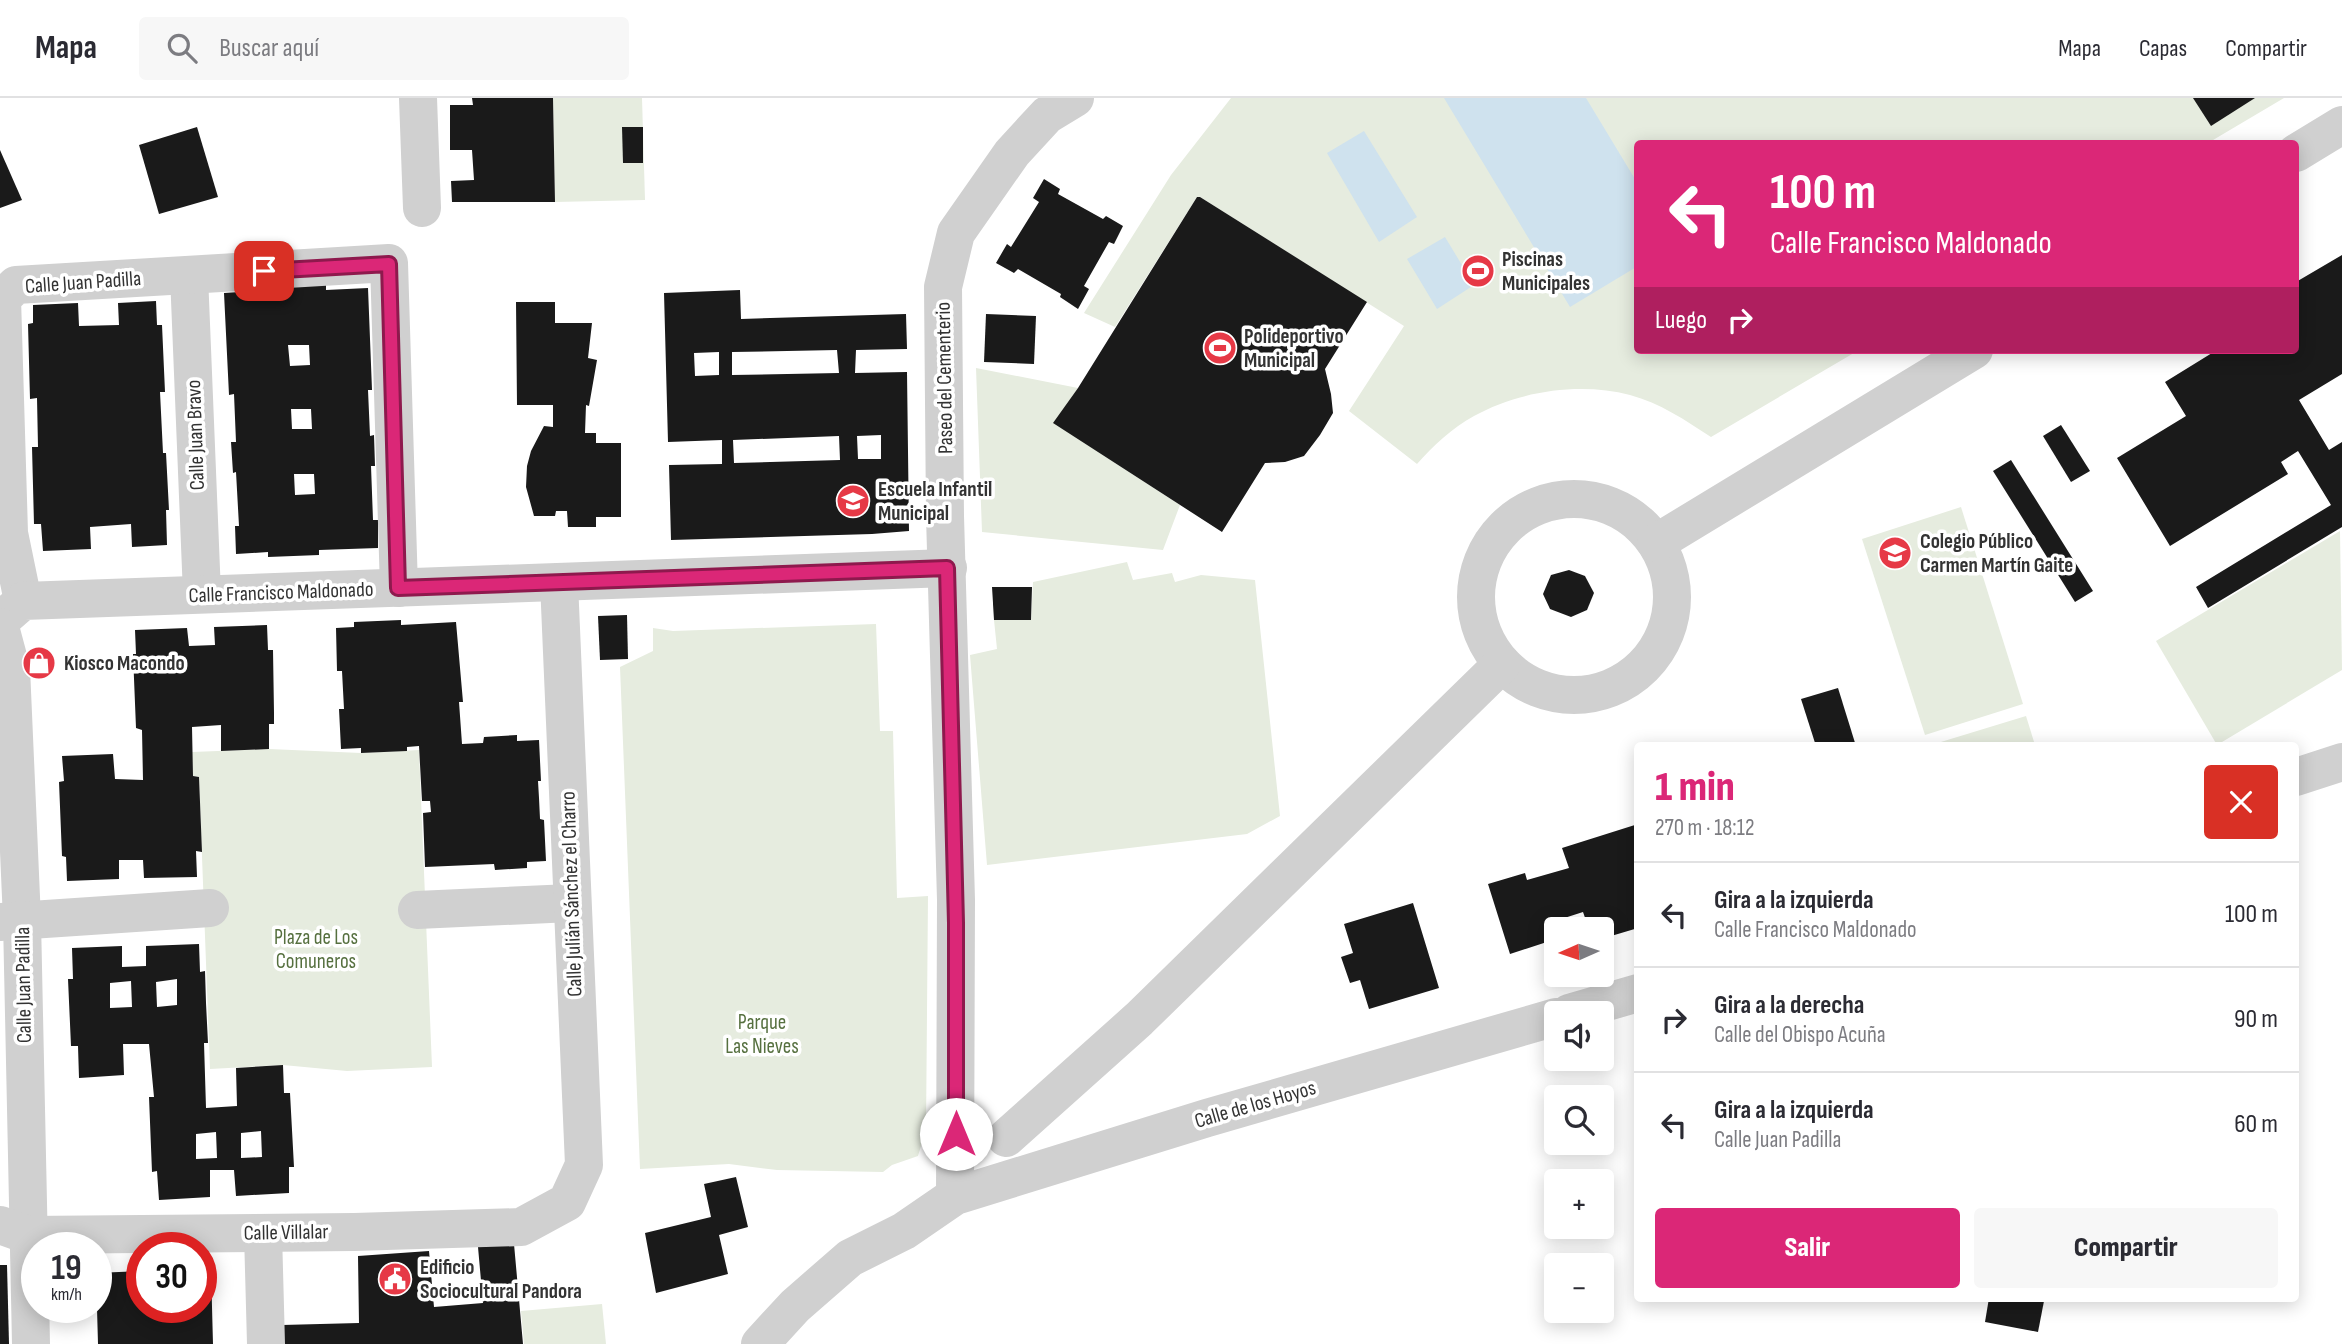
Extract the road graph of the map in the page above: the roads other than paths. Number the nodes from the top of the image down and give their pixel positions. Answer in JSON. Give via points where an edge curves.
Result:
{"nodes":[{"id":1,"x":418,"y":98,"type":"edge"},
{"id":2,"x":1075,"y":98,"type":"edge"},
{"id":3,"x":2342,"y":125,"type":"edge"},
{"id":4,"x":2299,"y":151,"type":"edge"},
{"id":5,"x":422,"y":208,"type":"dead end"},
{"id":6,"x":189,"y":275,"type":"junction"},
{"id":7,"x":1967,"y":354,"type":"edge"},
{"id":8,"x":1656,"y":543,"type":"junction"},
{"id":9,"x":947,"y":568,"type":"junction"},
{"id":10,"x":559,"y":582,"type":"junction"},
{"id":11,"x":398,"y":588,"type":"junction"},
{"id":12,"x":202,"y":594,"type":"junction"},
{"id":13,"x":8,"y":616,"type":"edge"},
{"id":14,"x":1502,"y":664,"type":"junction"},
{"id":15,"x":2342,"y":762,"type":"edge"},
{"id":16,"x":2299,"y":776,"type":"edge"},
{"id":17,"x":571,"y":903,"type":"junction"},
{"id":18,"x":210,"y":908,"type":"dead end"},
{"id":19,"x":417,"y":910,"type":"dead end"},
{"id":20,"x":11,"y":921,"type":"edge"},
{"id":21,"x":1634,"y":994,"type":"edge"},
{"id":22,"x":1610,"y":1001,"type":"edge"},
{"id":23,"x":1544,"y":1020,"type":"edge"},
{"id":24,"x":1006,"y":1138,"type":"dead end"},
{"id":25,"x":955,"y":1196,"type":"junction"},
{"id":26,"x":568,"y":1202,"type":"joint"},
{"id":27,"x":14,"y":1230,"type":"edge"},
{"id":28,"x":263,"y":1233,"type":"junction"},
{"id":29,"x":31,"y":1344,"type":"edge"},
{"id":30,"x":266,"y":1344,"type":"edge"},
{"id":31,"x":760,"y":1344,"type":"edge"}],
"edges":[{"from":1,"to":5,"type":"street"},
{"from":2,"to":9,"type":"street","name":"Paseo del Cementerio","via":[[1047,115],[1012,153],[956,233],[943,287]]},
{"from":3,"to":4,"type":"street"},
{"from":6,"to":11,"type":"street","name":"Calle Juan Padilla","via":[[389,264]]},
{"from":6,"to":12,"type":"street","name":"Calle Juan Bravo"},
{"from":6,"to":13,"type":"street","name":"Calle Juan Padilla","via":[[16,285],[2,298]]},
{"from":7,"to":8,"type":"street"},
{"from":8,"to":14,"type":"street","via":[[1672,588],[1671,613],[1652,657],[1635,674],[1591,694],[1566,695],[1542,690]]},
{"from":8,"to":14,"type":"street","via":[[1641,524],[1599,501],[1551,501],[1509,523],[1493,540],[1476,585],[1481,627]]},
{"from":9,"to":10,"type":"street","name":"Calle Francisco Maldonado"},
{"from":9,"to":25,"type":"street","name":"Paseo del Cementerio","via":[[956,923]]},
{"from":10,"to":11,"type":"street","name":"Calle Francisco Maldonado"},
{"from":10,"to":17,"type":"street","name":"Calle Julián Sánchez el Charro"},
{"from":11,"to":12,"type":"street","name":"Calle Francisco Maldonado"},
{"from":12,"to":13,"type":"street","name":"Calle Francisco Maldonado"},
{"from":13,"to":20,"type":"street","name":"Calle Juan Padilla"},
{"from":14,"to":24,"type":"street","via":[[1139,1019]]},
{"from":15,"to":16,"type":"street"},
{"from":17,"to":19,"type":"street"},
{"from":17,"to":26,"type":"street","name":"Calle Julián Sánchez el Charro","via":[[584,1165]]},
{"from":18,"to":20,"type":"street"},
{"from":20,"to":27,"type":"street","name":"Calle Juan Padilla"},
{"from":21,"to":22,"type":"street"},
{"from":23,"to":25,"type":"street","name":"Calle de los Hoyos"},
{"from":25,"to":31,"type":"street","name":"Calle de los Hoyos","via":[[904,1231],[850,1258]]},
{"from":26,"to":28,"type":"street","name":"Calle Villalar","via":[[521,1227]]},
{"from":27,"to":28,"type":"street","name":"Calle Villalar"},
{"from":27,"to":29,"type":"street","name":"Calle Juan Padilla"},
{"from":28,"to":30,"type":"street"}]}
